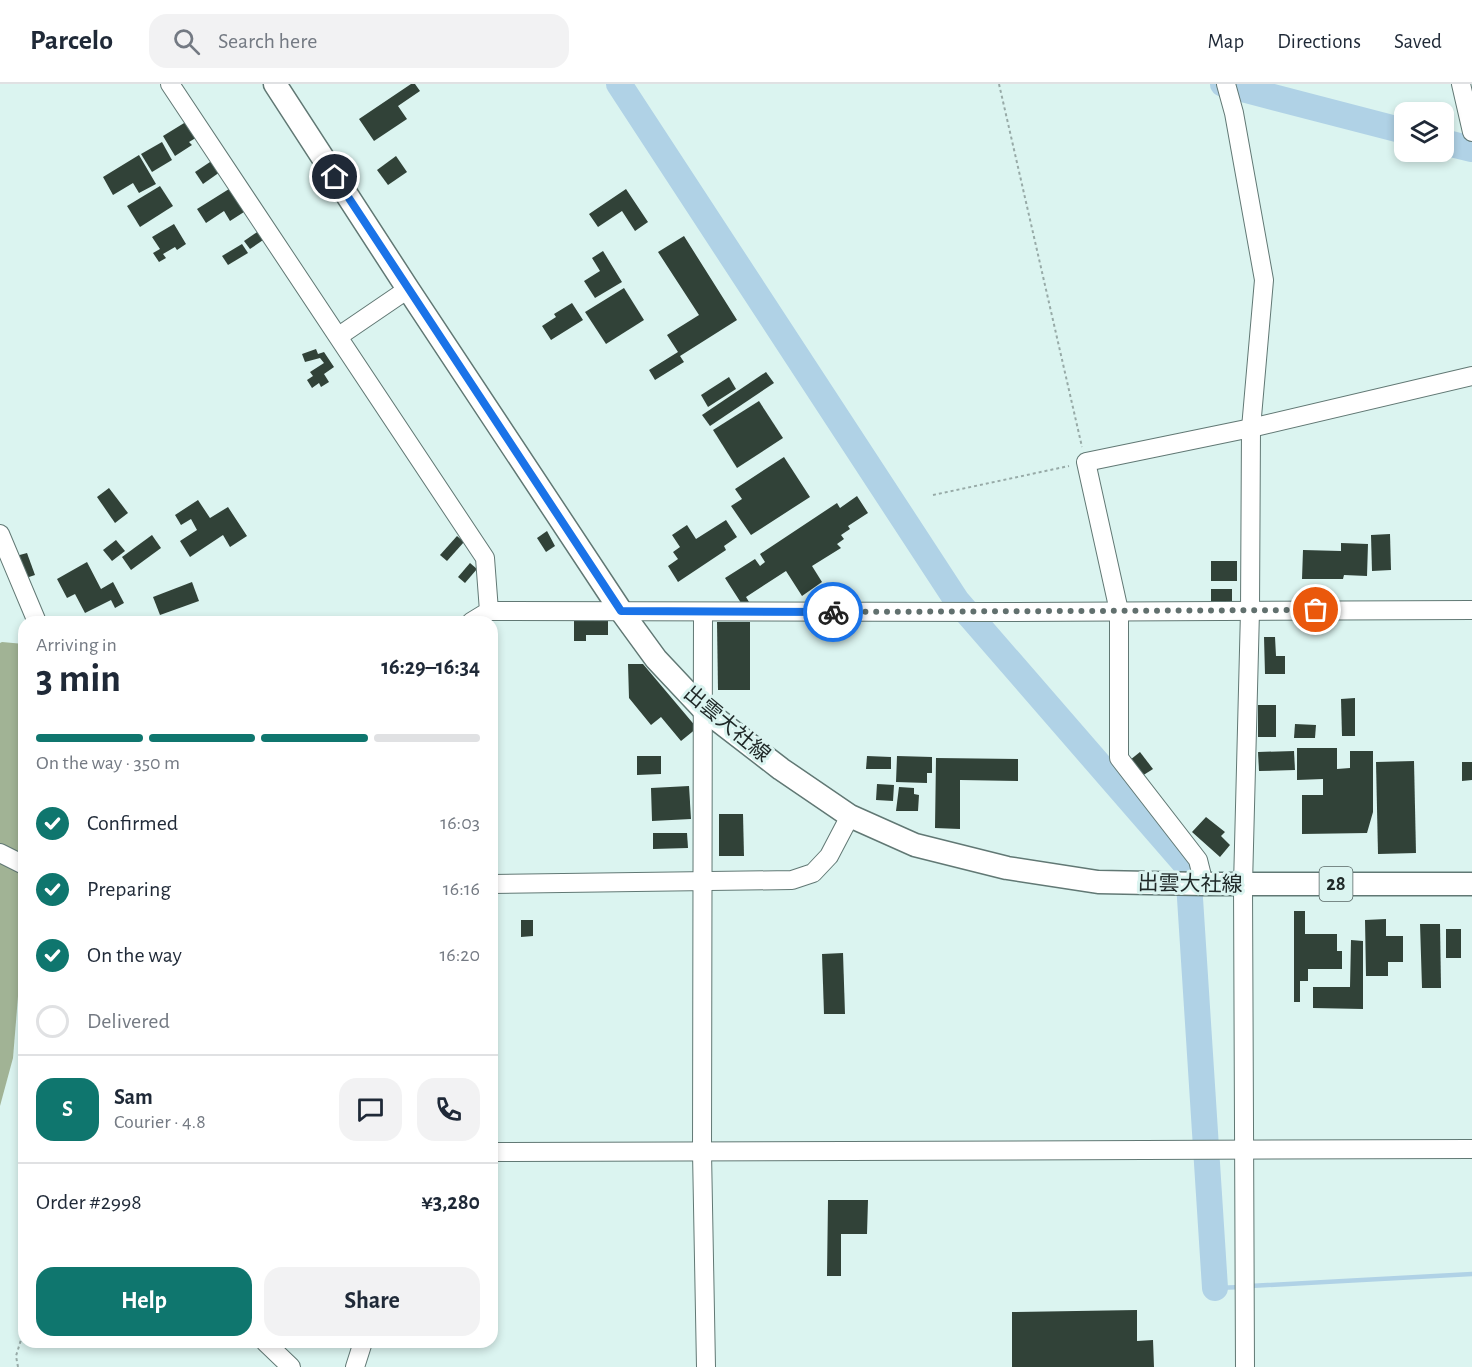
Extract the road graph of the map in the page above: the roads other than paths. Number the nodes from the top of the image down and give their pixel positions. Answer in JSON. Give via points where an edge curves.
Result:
{"nodes":[{"id":1,"x":170,"y":84,"type":"edge"},
{"id":2,"x":275,"y":84,"type":"edge"},
{"id":3,"x":1226,"y":84,"type":"edge"},
{"id":4,"x":1461,"y":84,"type":"edge"},
{"id":5,"x":1472,"y":131,"type":"edge"},
{"id":6,"x":408,"y":289,"type":"junction"},
{"id":7,"x":339,"y":336,"type":"junction"},
{"id":8,"x":1472,"y":376,"type":"edge"},
{"id":9,"x":1251,"y":428,"type":"junction"},
{"id":10,"x":0,"y":534,"type":"edge"},
{"id":11,"x":1472,"y":610,"type":"edge"},
{"id":12,"x":489,"y":611,"type":"junction"},
{"id":13,"x":621,"y":611,"type":"junction"},
{"id":14,"x":1119,"y":611,"type":"junction"},
{"id":15,"x":1250,"y":611,"type":"junction"},
{"id":16,"x":703,"y":612,"type":"junction"},
{"id":17,"x":34,"y":616,"type":"edge"},
{"id":18,"x":481,"y":616,"type":"edge"},
{"id":19,"x":702,"y":708,"type":"junction"},
{"id":20,"x":850,"y":816,"type":"junction"},
{"id":21,"x":0,"y":853,"type":"edge"},
{"id":22,"x":18,"y":862,"type":"edge"},
{"id":23,"x":703,"y":882,"type":"junction"},
{"id":24,"x":498,"y":884,"type":"edge"},
{"id":25,"x":1202,"y":884,"type":"junction"},
{"id":26,"x":1472,"y":884,"type":"edge"},
{"id":27,"x":1243,"y":885,"type":"junction"},
{"id":28,"x":1245,"y":1149,"type":"junction"},
{"id":29,"x":1472,"y":1149,"type":"edge"},
{"id":30,"x":498,"y":1152,"type":"edge"},
{"id":31,"x":702,"y":1152,"type":"junction"},
{"id":32,"x":271,"y":1348,"type":"edge"},
{"id":33,"x":361,"y":1348,"type":"edge"},
{"id":34,"x":291,"y":1367,"type":"edge"},
{"id":35,"x":356,"y":1367,"type":"edge"},
{"id":36,"x":706,"y":1367,"type":"edge"},
{"id":37,"x":1245,"y":1367,"type":"edge"}],
"edges":[{"from":1,"to":7,"type":"street"},
{"from":2,"to":6,"type":"main road","name":"出雲大社線","number":"28"},
{"from":3,"to":9,"type":"street","via":[[1264,280]]},
{"from":4,"to":5,"type":"street"},
{"from":6,"to":7,"type":"street"},
{"from":6,"to":13,"type":"main road","name":"出雲大社線","number":"28"},
{"from":7,"to":12,"type":"street","via":[[485,558]]},
{"from":8,"to":9,"type":"street"},
{"from":9,"to":14,"type":"street","via":[[1086,462]]},
{"from":9,"to":15,"type":"street"},
{"from":10,"to":17,"type":"street"},
{"from":11,"to":15,"type":"street"},
{"from":12,"to":13,"type":"street"},
{"from":12,"to":18,"type":"street"},
{"from":13,"to":16,"type":"street"},
{"from":13,"to":19,"type":"main road","name":"出雲大社線","number":"28","via":[[656,659]]},
{"from":14,"to":15,"type":"street"},
{"from":14,"to":16,"type":"street"},
{"from":14,"to":25,"type":"street","via":[[1119,758],[1198,860]]},
{"from":15,"to":27,"type":"street"},
{"from":16,"to":19,"type":"street"},
{"from":19,"to":20,"type":"main road","name":"出雲大社線","number":"28"},
{"from":19,"to":23,"type":"street"},
{"from":20,"to":23,"type":"street","via":[[829,856],[813,873],[792,880]]},
{"from":20,"to":25,"type":"main road","name":"出雲大社線","number":"28","via":[[915,844],[1006,868],[1098,882]]},
{"from":21,"to":22,"type":"street"},
{"from":23,"to":24,"type":"street"},
{"from":23,"to":31,"type":"street"},
{"from":25,"to":27,"type":"main road","name":"出雲大社線","number":"28"},
{"from":26,"to":27,"type":"main road","name":"出雲大社線","number":"28"},
{"from":27,"to":28,"type":"street"},
{"from":28,"to":29,"type":"street"},
{"from":28,"to":31,"type":"street"},
{"from":28,"to":37,"type":"street"},
{"from":30,"to":31,"type":"street"},
{"from":31,"to":36,"type":"street"},
{"from":32,"to":34,"type":"street"},
{"from":33,"to":35,"type":"street"}]}
